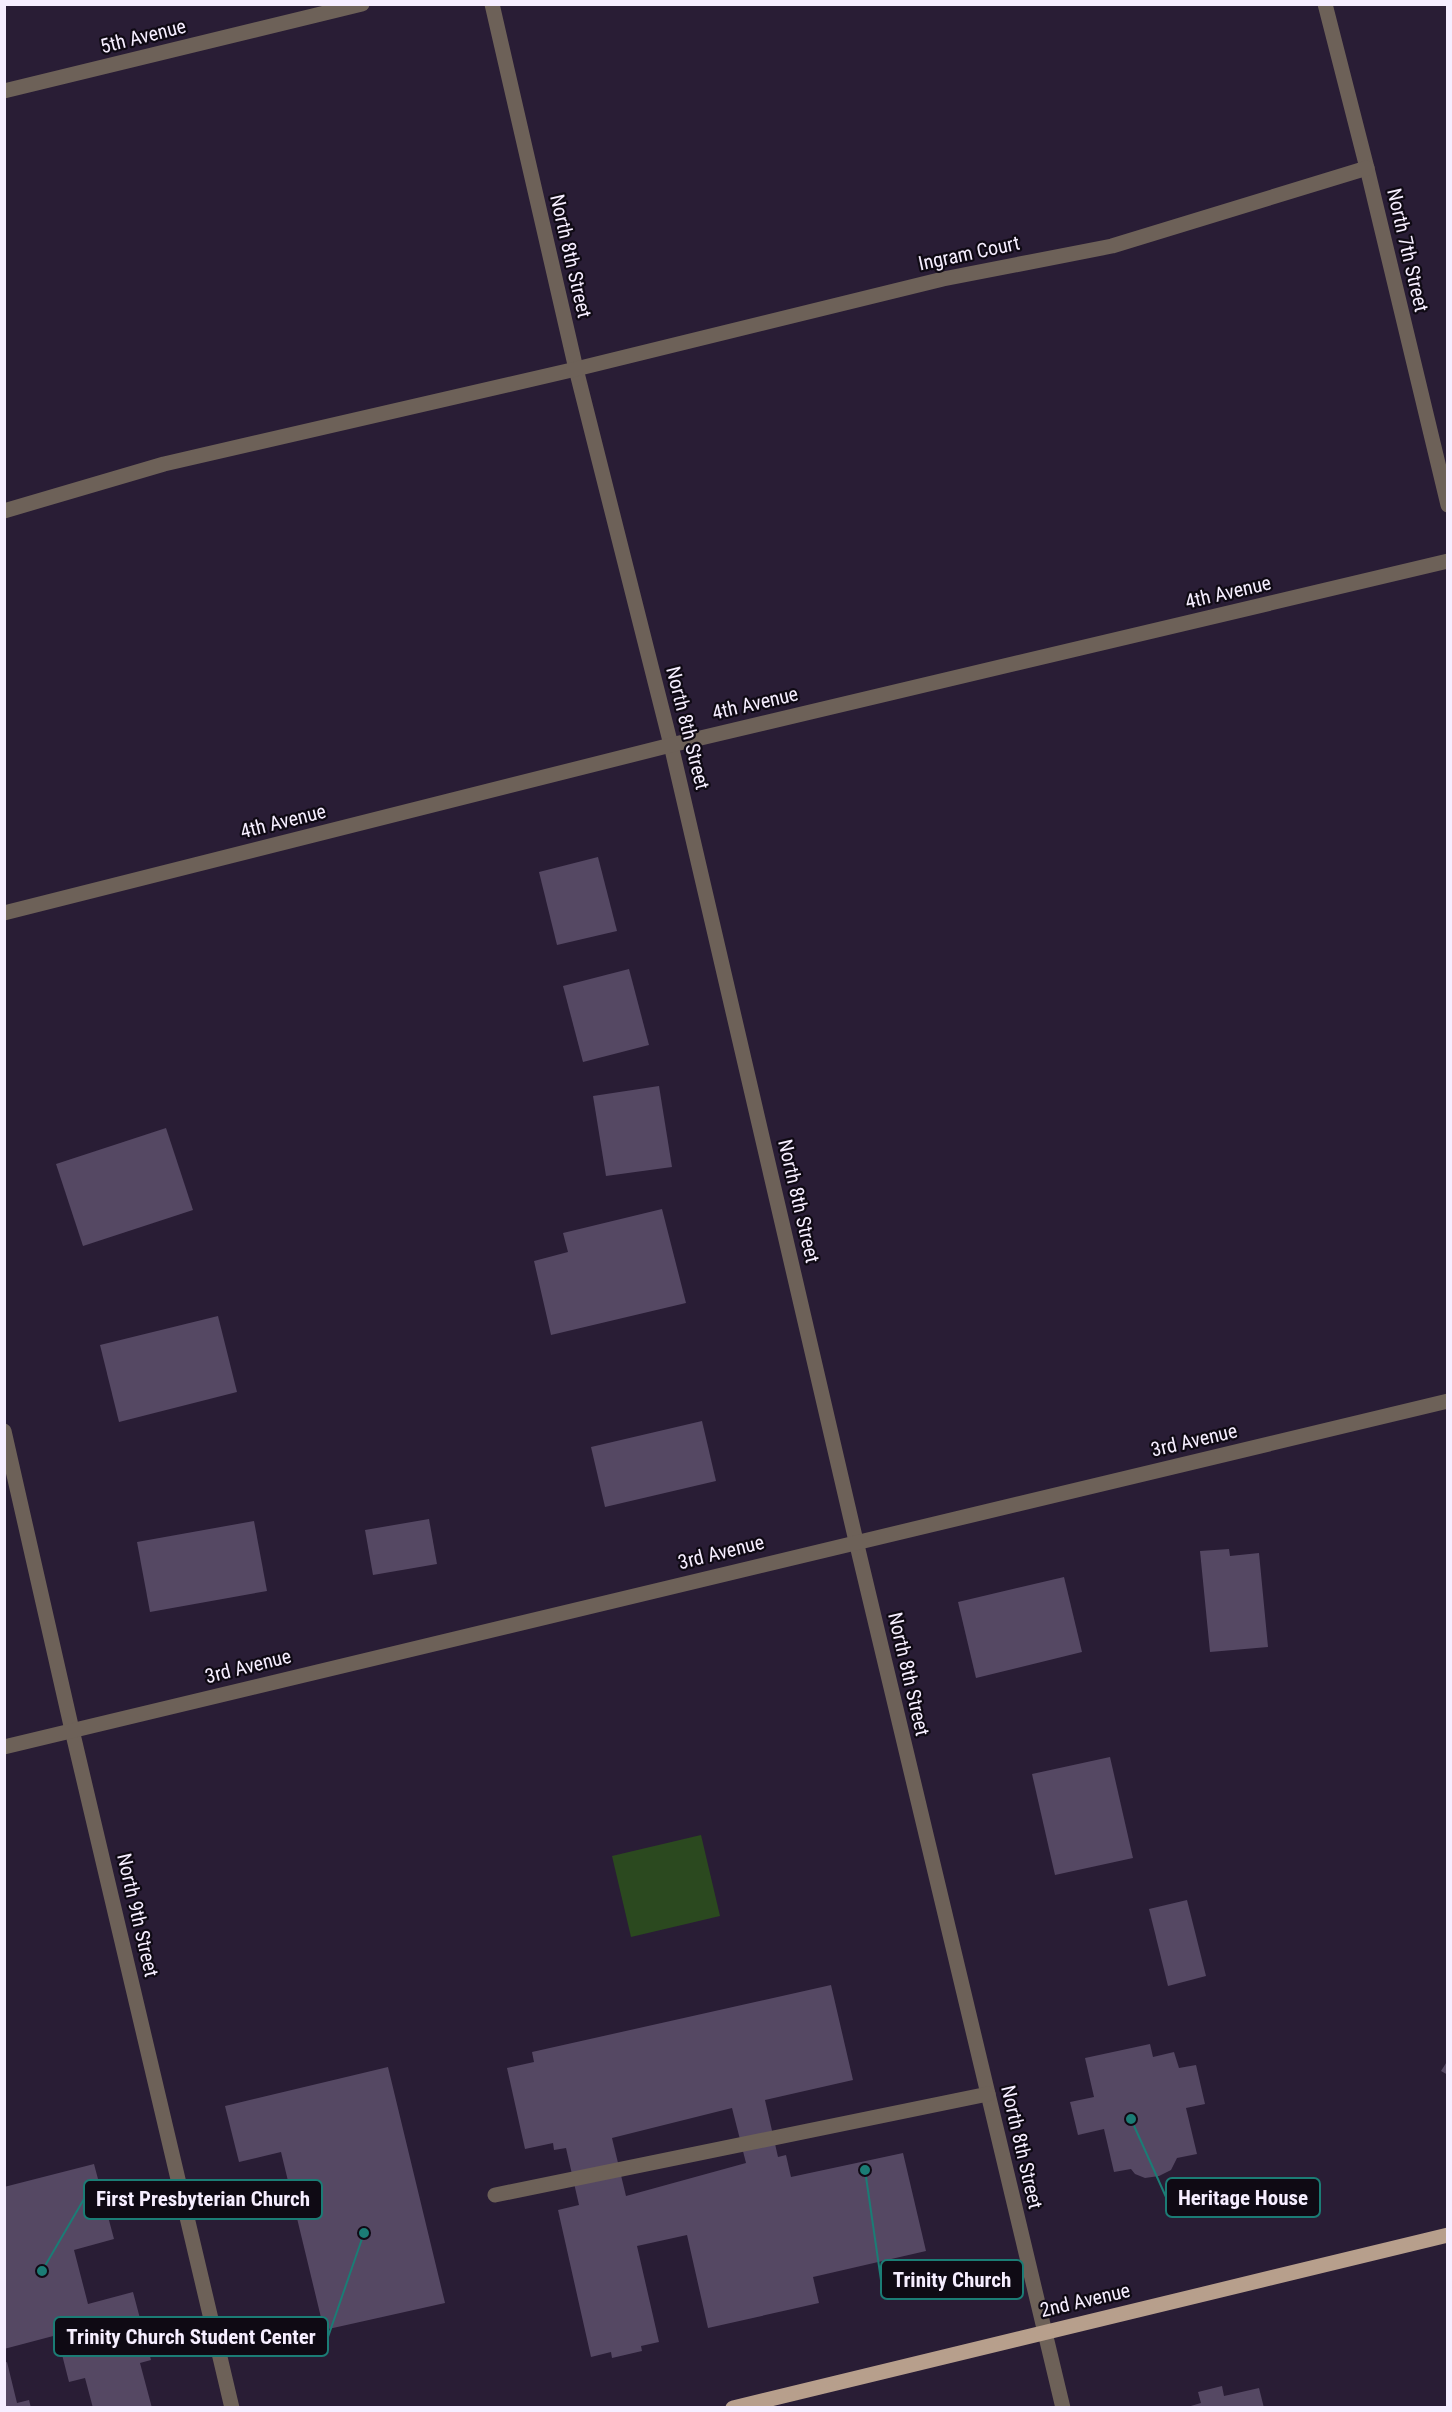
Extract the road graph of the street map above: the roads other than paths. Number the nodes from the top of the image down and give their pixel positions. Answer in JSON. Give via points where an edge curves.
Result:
{"nodes":[{"id":1,"x":362,"y":4,"type":"edge"},
{"id":2,"x":492,"y":4,"type":"edge"},
{"id":3,"x":1325,"y":4,"type":"edge"},
{"id":4,"x":4,"y":90,"type":"edge"},
{"id":5,"x":1367,"y":168,"type":"junction"},
{"id":6,"x":576,"y":369,"type":"junction"},
{"id":7,"x":1448,"y":505,"type":"edge"},
{"id":8,"x":4,"y":511,"type":"edge"},
{"id":9,"x":1448,"y":561,"type":"edge"},
{"id":10,"x":671,"y":745,"type":"junction"},
{"id":11,"x":4,"y":912,"type":"edge"},
{"id":12,"x":1448,"y":1401,"type":"edge"},
{"id":13,"x":4,"y":1431,"type":"edge"},
{"id":14,"x":856,"y":1541,"type":"junction"},
{"id":15,"x":72,"y":1730,"type":"junction"},
{"id":16,"x":4,"y":1747,"type":"edge"},
{"id":17,"x":988,"y":2094,"type":"junction"},
{"id":18,"x":495,"y":2195,"type":"dead end"},
{"id":19,"x":1448,"y":2235,"type":"edge"},
{"id":20,"x":1045,"y":2332,"type":"junction"},
{"id":21,"x":232,"y":2408,"type":"edge"},
{"id":22,"x":733,"y":2408,"type":"edge"},
{"id":23,"x":1063,"y":2408,"type":"edge"}],
"edges":[{"from":1,"to":4,"type":"street","name":"5th Avenue"},
{"from":2,"to":6,"type":"street","name":"North 8th Street"},
{"from":3,"to":5,"type":"street","name":"North 7th Street"},
{"from":5,"to":6,"type":"street","name":"Ingram Court","via":[[1113,246],[943,279]]},
{"from":5,"to":7,"type":"street","name":"North 7th Street"},
{"from":6,"to":8,"type":"street","name":"Ingram Court","via":[[164,464]]},
{"from":6,"to":10,"type":"street","name":"North 8th Street"},
{"from":9,"to":10,"type":"street","name":"4th Avenue"},
{"from":10,"to":11,"type":"street","name":"4th Avenue"},
{"from":10,"to":14,"type":"street","name":"North 8th Street"},
{"from":12,"to":14,"type":"street","name":"3rd Avenue"},
{"from":13,"to":15,"type":"street","name":"North 9th Street"},
{"from":14,"to":15,"type":"street","name":"3rd Avenue"},
{"from":14,"to":17,"type":"street","name":"North 8th Street"},
{"from":15,"to":16,"type":"street","name":"3rd Avenue"},
{"from":15,"to":21,"type":"street","name":"North 9th Street"},
{"from":17,"to":18,"type":"street"},
{"from":17,"to":20,"type":"street","name":"North 8th Street"},
{"from":19,"to":20,"type":"main road","name":"2nd Avenue"},
{"from":20,"to":22,"type":"main road","name":"2nd Avenue"},
{"from":20,"to":23,"type":"street","name":"North 8th Street"}]}
